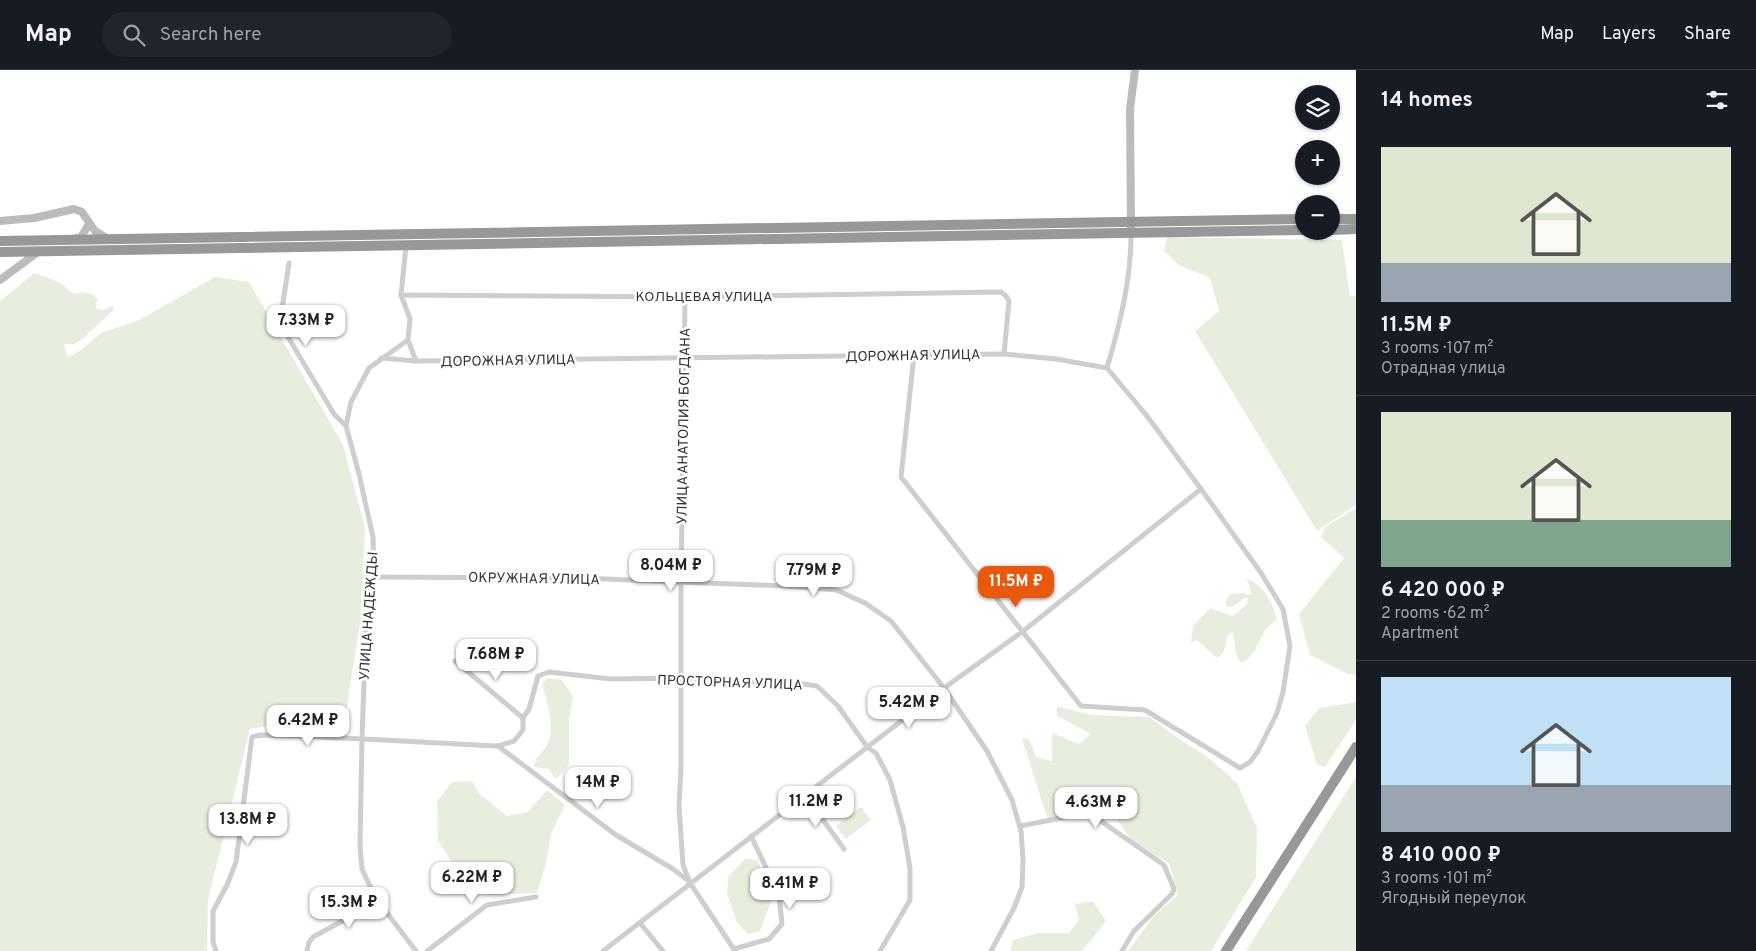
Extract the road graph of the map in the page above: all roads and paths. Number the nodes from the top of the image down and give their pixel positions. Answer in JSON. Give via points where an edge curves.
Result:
{"nodes":[{"id":1,"x":1135,"y":70,"type":"edge"},
{"id":2,"x":1295,"y":219,"type":"edge"},
{"id":3,"x":1340,"y":219,"type":"edge"},
{"id":4,"x":1356,"y":219,"type":"edge"},
{"id":5,"x":0,"y":221,"type":"edge"},
{"id":6,"x":1131,"y":222,"type":"junction"},
{"id":7,"x":89,"y":224,"type":"junction"},
{"id":8,"x":1356,"y":229,"type":"edge"},
{"id":9,"x":1295,"y":230,"type":"edge"},
{"id":10,"x":1340,"y":230,"type":"edge"},
{"id":11,"x":1132,"y":234,"type":"junction"},
{"id":12,"x":69,"y":240,"type":"junction"},
{"id":13,"x":109,"y":240,"type":"junction"},
{"id":14,"x":0,"y":242,"type":"edge"},
{"id":15,"x":406,"y":246,"type":"junction"},
{"id":16,"x":0,"y":252,"type":"edge"},
{"id":17,"x":38,"y":252,"type":"junction"},
{"id":18,"x":289,"y":263,"type":"dead end"},
{"id":19,"x":0,"y":280,"type":"edge"},
{"id":20,"x":401,"y":296,"type":"junction"},
{"id":21,"x":685,"y":296,"type":"junction"},
{"id":22,"x":408,"y":340,"type":"junction"},
{"id":23,"x":1004,"y":354,"type":"junction"},
{"id":24,"x":914,"y":355,"type":"junction"},
{"id":25,"x":381,"y":358,"type":"junction"},
{"id":26,"x":684,"y":358,"type":"junction"},
{"id":27,"x":416,"y":361,"type":"junction"},
{"id":28,"x":1107,"y":368,"type":"junction"},
{"id":29,"x":346,"y":426,"type":"junction"},
{"id":30,"x":1201,"y":489,"type":"junction"},
{"id":31,"x":374,"y":577,"type":"junction"},
{"id":32,"x":681,"y":583,"type":"junction"},
{"id":33,"x":1022,"y":632,"type":"junction"},
{"id":34,"x":455,"y":661,"type":"dead end"},
{"id":35,"x":681,"y":678,"type":"junction"},
{"id":36,"x":944,"y":688,"type":"junction"},
{"id":37,"x":523,"y":718,"type":"junction"},
{"id":38,"x":362,"y":738,"type":"junction"},
{"id":39,"x":498,"y":746,"type":"junction"},
{"id":40,"x":1356,"y":747,"type":"edge"},
{"id":41,"x":868,"y":748,"type":"junction"},
{"id":42,"x":805,"y":796,"type":"junction"},
{"id":43,"x":1020,"y":826,"type":"junction"},
{"id":44,"x":751,"y":836,"type":"junction"},
{"id":45,"x":844,"y":849,"type":"dead end"},
{"id":46,"x":690,"y":883,"type":"junction"},
{"id":47,"x":375,"y":897,"type":"junction"},
{"id":48,"x":536,"y":897,"type":"dead end"},
{"id":49,"x":640,"y":923,"type":"junction"},
{"id":50,"x":734,"y":950,"type":"edge"},
{"id":51,"x":216,"y":951,"type":"edge"},
{"id":52,"x":307,"y":951,"type":"edge"},
{"id":53,"x":416,"y":951,"type":"edge"},
{"id":54,"x":426,"y":951,"type":"edge"},
{"id":55,"x":603,"y":951,"type":"edge"},
{"id":56,"x":663,"y":951,"type":"edge"},
{"id":57,"x":880,"y":951,"type":"edge"},
{"id":58,"x":991,"y":951,"type":"edge"},
{"id":59,"x":1122,"y":951,"type":"edge"},
{"id":60,"x":1226,"y":951,"type":"edge"}],
"edges":[{"from":1,"to":6,"type":"street","via":[[1130,109]]},
{"from":2,"to":6,"type":"highway"},
{"from":3,"to":4,"type":"highway"},
{"from":5,"to":7,"type":"street","via":[[74,209],[82,212]]},
{"from":6,"to":11,"type":"street"},
{"from":6,"to":13,"type":"highway"},
{"from":7,"to":12,"type":"street","via":[[80,236]]},
{"from":7,"to":13,"type":"street"},
{"from":8,"to":10,"type":"highway"},
{"from":9,"to":11,"type":"highway"},
{"from":11,"to":15,"type":"highway"},
{"from":11,"to":28,"type":"street","via":[[1127,283]]},
{"from":12,"to":13,"type":"highway"},
{"from":12,"to":14,"type":"highway"},
{"from":15,"to":17,"type":"highway"},
{"from":15,"to":20,"type":"street"},
{"from":16,"to":17,"type":"highway"},
{"from":17,"to":19,"type":"street"},
{"from":18,"to":29,"type":"street","name":"УЛИЦА НАДЕЖДЫ","via":[[282,309],[285,332],[334,414]]},
{"from":20,"to":21,"type":"street","name":"КОЛЬЦЕВАЯ УЛИЦА"},
{"from":20,"to":22,"type":"street","via":[[410,319]]},
{"from":21,"to":23,"type":"street","name":"КОЛЬЦЕВАЯ УЛИЦА","via":[[1001,292],[1009,302]]},
{"from":21,"to":26,"type":"street","name":"УЛИЦА АНАТОЛИЯ БОГДАНА"},
{"from":22,"to":25,"type":"street","name":"УЛИЦА НАДЕЖДЫ"},
{"from":22,"to":27,"type":"street"},
{"from":23,"to":24,"type":"street","name":"ДОРОЖНАЯ УЛИЦА"},
{"from":23,"to":28,"type":"street","name":"ДОРОЖНАЯ УЛИЦА","via":[[1056,358]]},
{"from":24,"to":26,"type":"street","name":"ДОРОЖНАЯ УЛИЦА"},
{"from":24,"to":33,"type":"street","via":[[901,477]]},
{"from":25,"to":27,"type":"street","name":"ДОРОЖНАЯ УЛИЦА"},
{"from":25,"to":29,"type":"street","name":"УЛИЦА НАДЕЖДЫ","via":[[369,368],[351,402]]},
{"from":26,"to":27,"type":"street","name":"ДОРОЖНАЯ УЛИЦА"},
{"from":26,"to":32,"type":"street","name":"УЛИЦА АНАТОЛИЯ БОГДАНА"},
{"from":28,"to":30,"type":"street"},
{"from":29,"to":31,"type":"street","name":"УЛИЦА НАДЕЖДЫ","via":[[373,537]]},
{"from":30,"to":33,"type":"street"},
{"from":30,"to":33,"type":"street","via":[[1261,573],[1282,609],[1290,646],[1277,713],[1250,762],[1240,768],[1145,710],[1081,706]]},
{"from":31,"to":32,"type":"street","name":"ОКРУЖНАЯ УЛИЦА","via":[[580,578]]},
{"from":31,"to":38,"type":"street","name":"УЛИЦА НАДЕЖДЫ","via":[[366,625]]},
{"from":32,"to":35,"type":"street","name":"УЛИЦА АНАТОЛИЯ БОГДАНА"},
{"from":32,"to":36,"type":"street","name":"ОКРУЖНАЯ УЛИЦА","via":[[836,590],[865,603],[890,621]]},
{"from":33,"to":36,"type":"street"},
{"from":34,"to":37,"type":"street"},
{"from":35,"to":37,"type":"street","name":"ПРОСТОРНАЯ УЛИЦА","via":[[611,679],[549,672],[538,676],[529,709]]},
{"from":35,"to":41,"type":"street","name":"ПРОСТОРНАЯ УЛИЦА","via":[[817,686],[838,706]]},
{"from":35,"to":46,"type":"street","name":"УЛИЦА АНАТОЛИЯ БОГДАНА","via":[[679,807],[683,865]]},
{"from":36,"to":41,"type":"street"},
{"from":36,"to":43,"type":"street","name":"ОКРУЖНАЯ УЛИЦА","via":[[987,751],[1012,800]]},
{"from":37,"to":39,"type":"street","name":"ПРОСТОРНАЯ УЛИЦА","via":[[523,730],[514,741]]},
{"from":38,"to":39,"type":"street"},
{"from":38,"to":47,"type":"street","name":"УЛИЦА НАДЕЖДЫ","via":[[360,845],[362,869]]},
{"from":38,"to":51,"type":"street","via":[[252,737],[236,862],[213,911]]},
{"from":39,"to":46,"type":"street","via":[[616,835]]},
{"from":40,"to":60,"type":"highway"},
{"from":41,"to":42,"type":"street"},
{"from":41,"to":57,"type":"street","name":"ПРОСТОРНАЯ УЛИЦА","via":[[876,753],[890,780],[910,868],[910,900]]},
{"from":42,"to":44,"type":"street"},
{"from":42,"to":45,"type":"street"},
{"from":43,"to":58,"type":"street","name":"ОКРУЖНАЯ УЛИЦА","via":[[1022,887]]},
{"from":43,"to":59,"type":"street","via":[[1089,815],[1164,865],[1174,889],[1172,894],[1134,931]]},
{"from":44,"to":46,"type":"street"},
{"from":44,"to":50,"type":"street","via":[[779,895],[782,924],[770,939]]},
{"from":46,"to":49,"type":"street"},
{"from":46,"to":50,"type":"street"},
{"from":47,"to":52,"type":"street","via":[[314,937]]},
{"from":47,"to":53,"type":"street","name":"УЛИЦА НАДЕЖДЫ"},
{"from":48,"to":54,"type":"street","via":[[487,905]]},
{"from":49,"to":55,"type":"street"},
{"from":49,"to":56,"type":"street"}]}
